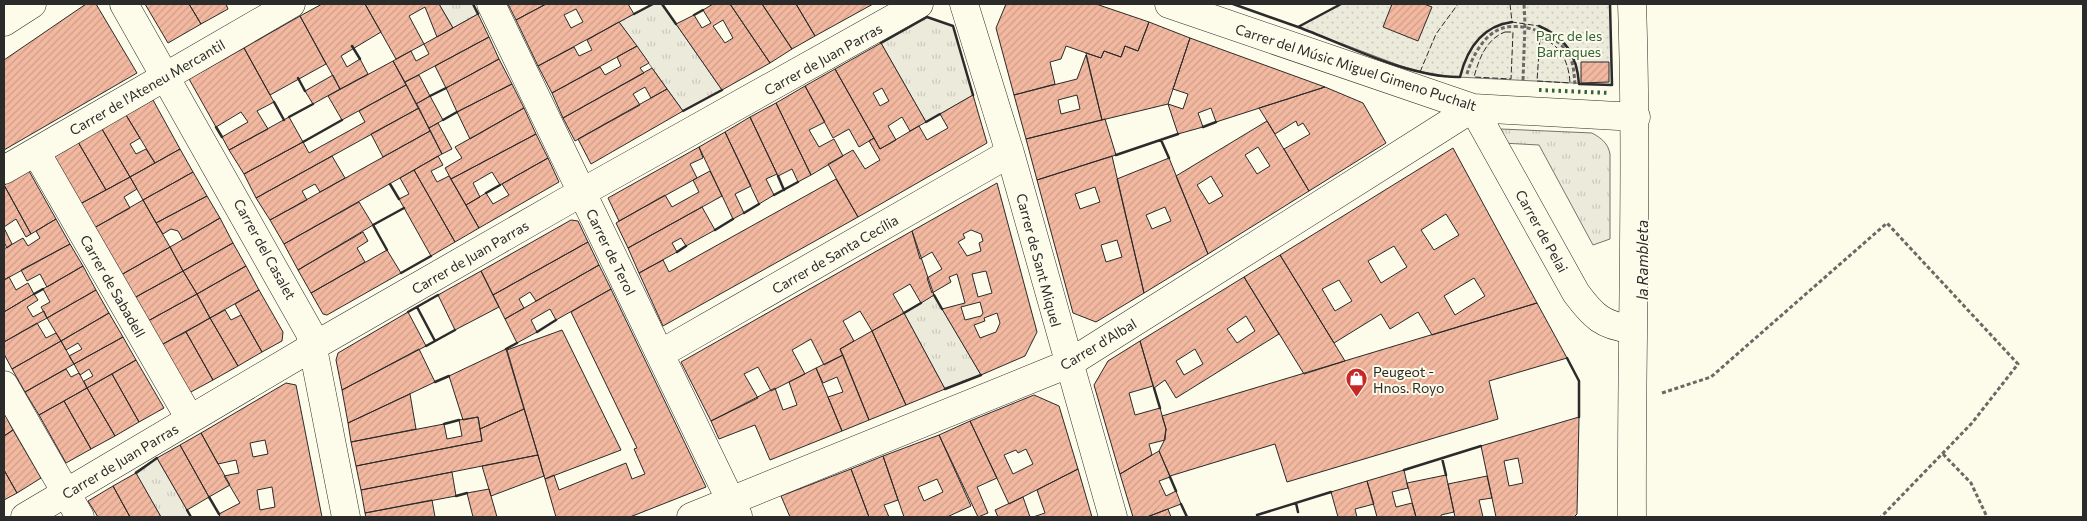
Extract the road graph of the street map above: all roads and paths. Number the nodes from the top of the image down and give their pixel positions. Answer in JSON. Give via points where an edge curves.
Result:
{"nodes":[{"id":1,"x":32,"y":4,"type":"edge"},
{"id":2,"x":124,"y":4,"type":"edge"},
{"id":3,"x":291,"y":4,"type":"edge"},
{"id":4,"x":491,"y":4,"type":"edge"},
{"id":5,"x":919,"y":4,"type":"edge"},
{"id":6,"x":964,"y":4,"type":"edge"},
{"id":7,"x":1169,"y":4,"type":"edge"},
{"id":8,"x":1524,"y":4,"type":"edge"},
{"id":9,"x":1632,"y":4,"type":"edge"},
{"id":10,"x":4,"y":22,"type":"edge"},
{"id":11,"x":1525,"y":28,"type":"junction"},
{"id":12,"x":166,"y":75,"type":"junction"},
{"id":13,"x":1466,"y":77,"type":"dead end"},
{"id":14,"x":1522,"y":85,"type":"dead end"},
{"id":15,"x":1575,"y":87,"type":"dead end"},
{"id":16,"x":1473,"y":108,"type":"junction"},
{"id":17,"x":1636,"y":117,"type":"junction"},
{"id":18,"x":36,"y":152,"type":"junction"},
{"id":19,"x":1010,"y":153,"type":"junction"},
{"id":20,"x":4,"y":170,"type":"edge"},
{"id":21,"x":582,"y":192,"type":"junction"},
{"id":22,"x":1632,"y":329,"type":"junction"},
{"id":23,"x":314,"y":346,"type":"junction"},
{"id":24,"x":660,"y":354,"type":"junction"},
{"id":25,"x":1068,"y":364,"type":"junction"},
{"id":26,"x":4,"y":385,"type":"edge"},
{"id":27,"x":1631,"y":402,"type":"junction"},
{"id":28,"x":190,"y":419,"type":"junction"},
{"id":29,"x":1943,"y":454,"type":"junction"},
{"id":30,"x":66,"y":493,"type":"junction"},
{"id":31,"x":735,"y":509,"type":"edge"},
{"id":32,"x":25,"y":517,"type":"edge"},
{"id":33,"x":80,"y":517,"type":"edge"},
{"id":34,"x":346,"y":517,"type":"edge"},
{"id":35,"x":691,"y":517,"type":"edge"},
{"id":36,"x":1112,"y":517,"type":"edge"},
{"id":37,"x":1632,"y":517,"type":"edge"},
{"id":38,"x":1881,"y":517,"type":"edge"},
{"id":39,"x":1987,"y":517,"type":"edge"}],
"edges":[{"from":1,"to":10,"type":"street"},
{"from":2,"to":12,"type":"street","name":"Carrer del Casalet"},
{"from":3,"to":12,"type":"street","name":"Carrer de l'Ateneu Mercantil"},
{"from":4,"to":21,"type":"street","name":"Carrer de Terol"},
{"from":5,"to":21,"type":"street","name":"Carrer de Juan Parras"},
{"from":6,"to":19,"type":"street","name":"Carrer de Sant Miquel"},
{"from":7,"to":16,"type":"street","name":"Carrer del Músic Miguel Gimeno Puchalt"},
{"from":8,"to":11,"type":"path"},
{"from":9,"to":17,"type":"street"},
{"from":11,"to":13,"type":"path","via":[[1502,28],[1491,34],[1473,58]]},
{"from":11,"to":14,"type":"path"},
{"from":11,"to":15,"type":"path","via":[[1554,39],[1562,46],[1574,68]]},
{"from":12,"to":18,"type":"street","name":"Carrer de l'Ateneu Mercantil"},
{"from":12,"to":23,"type":"street","name":"Carrer del Casalet","via":[[306,322]]},
{"from":16,"to":17,"type":"street","name":"Carrer del Músic Miguel Gimeno Puchalt"},
{"from":16,"to":22,"type":"street","name":"Carrer de Pelai","via":[[1589,311],[1613,327]]},
{"from":16,"to":25,"type":"street","name":"Carrer d'Albal"},
{"from":17,"to":22,"type":"street"},
{"from":18,"to":20,"type":"street","name":"Carrer de l'Ateneu Mercantil"},
{"from":18,"to":28,"type":"street","name":"Carrer de Sabadell"},
{"from":19,"to":24,"type":"street","name":"Carrer de Santa Cecília"},
{"from":19,"to":25,"type":"street","name":"Carrer de Sant Miquel"},
{"from":21,"to":23,"type":"street","name":"Carrer de Juan Parras"},
{"from":21,"to":24,"type":"street","name":"Carrer de Terol"},
{"from":22,"to":27,"type":"street"},
{"from":23,"to":28,"type":"street","name":"Carrer de Juan Parras"},
{"from":23,"to":34,"type":"street","name":"Carrer del Casalet"},
{"from":24,"to":31,"type":"street","name":"Carrer de Terol"},
{"from":25,"to":31,"type":"street","name":"Carrer d'Albal"},
{"from":25,"to":36,"type":"street","name":"Carrer de Sant Miquel"},
{"from":26,"to":30,"type":"street"},
{"from":27,"to":29,"type":"path","via":[[1711,377],[1886,223],[2018,364]]},
{"from":27,"to":37,"type":"street"},
{"from":28,"to":30,"type":"street","name":"Carrer de Juan Parras"},
{"from":29,"to":38,"type":"path"},
{"from":29,"to":39,"type":"path","via":[[1971,483]]},
{"from":30,"to":32,"type":"street","name":"Carrer de Juan Parras"},
{"from":30,"to":33,"type":"street"},
{"from":31,"to":35,"type":"street","name":"Carrer d'Albal"}]}
